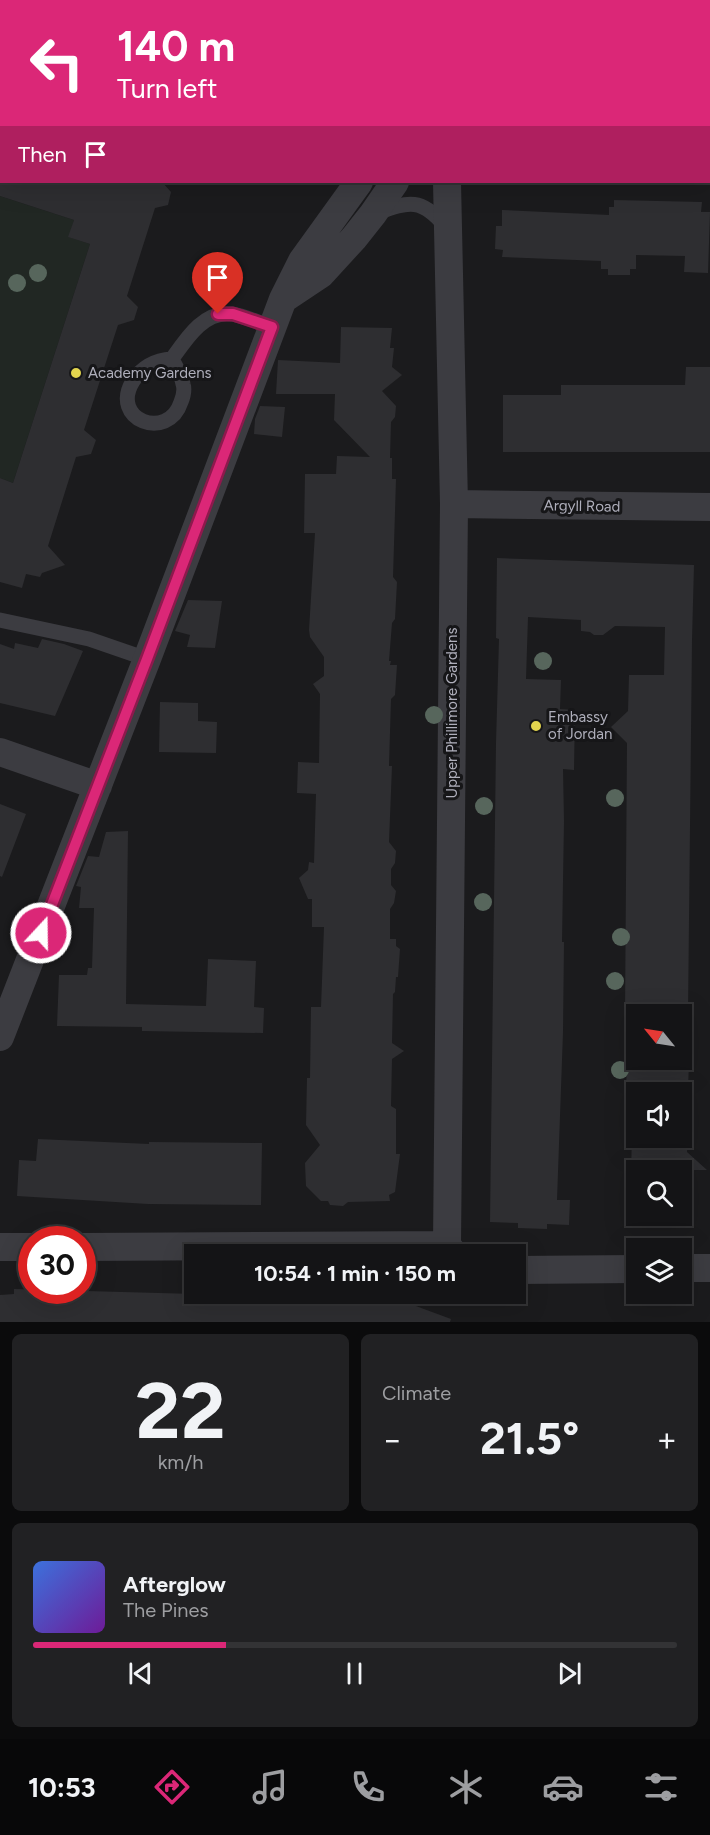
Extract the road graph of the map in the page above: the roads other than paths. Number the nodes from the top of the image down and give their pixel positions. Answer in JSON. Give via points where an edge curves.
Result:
{"nodes":[{"id":1,"x":359,"y":183,"type":"edge"},
{"id":2,"x":394,"y":183,"type":"edge"},
{"id":3,"x":447,"y":183,"type":"edge"},
{"id":4,"x":373,"y":214,"type":"junction"},
{"id":5,"x":447,"y":228,"type":"junction"},
{"id":6,"x":283,"y":299,"type":"junction"},
{"id":7,"x":272,"y":327,"type":"junction"},
{"id":8,"x":172,"y":359,"type":"junction"},
{"id":9,"x":454,"y":504,"type":"junction"},
{"id":10,"x":710,"y":507,"type":"edge"},
{"id":11,"x":0,"y":620,"type":"edge"},
{"id":12,"x":147,"y":659,"type":"junction"},
{"id":13,"x":0,"y":752,"type":"edge"},
{"id":14,"x":98,"y":786,"type":"junction"},
{"id":15,"x":0,"y":1037,"type":"edge"},
{"id":16,"x":451,"y":1244,"type":"edge"},
{"id":17,"x":0,"y":1247,"type":"edge"},
{"id":18,"x":18,"y":1247,"type":"edge"},
{"id":19,"x":96,"y":1247,"type":"edge"},
{"id":20,"x":184,"y":1248,"type":"edge"},
{"id":21,"x":692,"y":1268,"type":"edge"},
{"id":22,"x":710,"y":1268,"type":"edge"},
{"id":23,"x":626,"y":1269,"type":"edge"},
{"id":24,"x":526,"y":1270,"type":"edge"}],
"edges":[{"from":1,"to":6,"type":"street","via":[[302,261]]},
{"from":2,"to":4,"type":"street"},
{"from":3,"to":5,"type":"street","name":"Upper Phillimore Gardens"},
{"from":4,"to":5,"type":"lane","via":[[402,203],[422,205]]},
{"from":4,"to":6,"type":"street","via":[[321,274]]},
{"from":5,"to":9,"type":"street","name":"Upper Phillimore Gardens"},
{"from":6,"to":7,"type":"street"},
{"from":7,"to":8,"type":"lane","via":[[233,314],[218,314],[202,322]]},
{"from":7,"to":12,"type":"street"},
{"from":8,"to":8,"type":"lane","via":[[184,385],[179,408],[159,423],[139,420],[127,403],[129,390],[149,365]]},
{"from":9,"to":10,"type":"street","name":"Argyll Road"},
{"from":9,"to":16,"type":"street","name":"Upper Phillimore Gardens"},
{"from":11,"to":12,"type":"lane","via":[[89,639]]},
{"from":12,"to":14,"type":"street"},
{"from":13,"to":14,"type":"street"},
{"from":14,"to":15,"type":"street"},
{"from":17,"to":18,"type":"street"},
{"from":19,"to":20,"type":"street"},
{"from":21,"to":22,"type":"street"},
{"from":23,"to":24,"type":"street"}]}
